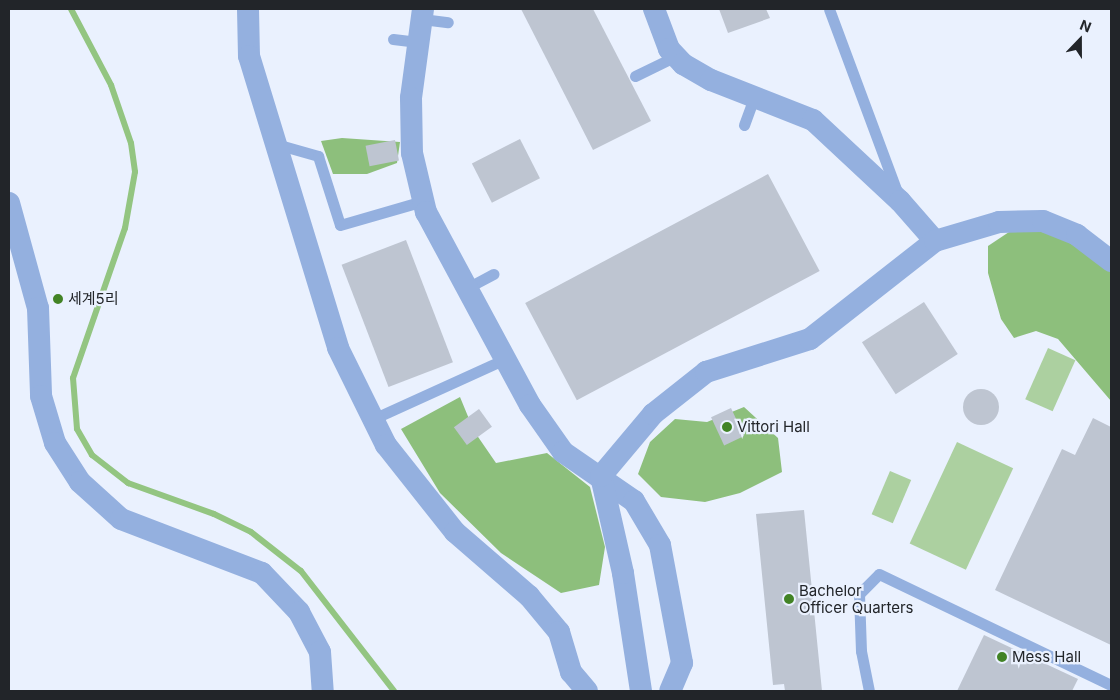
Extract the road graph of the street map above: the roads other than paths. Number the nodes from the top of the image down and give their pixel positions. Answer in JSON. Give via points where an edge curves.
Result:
{"nodes":[{"id":1,"x":248,"y":9,"type":"edge"},
{"id":2,"x":654,"y":9,"type":"edge"},
{"id":3,"x":830,"y":9,"type":"edge"},
{"id":4,"x":422,"y":14,"type":"edge"},
{"id":5,"x":448,"y":22,"type":"dead end"},
{"id":6,"x":393,"y":39,"type":"dead end"},
{"id":7,"x":418,"y":42,"type":"junction"},
{"id":8,"x":676,"y":56,"type":"junction"},
{"id":9,"x":635,"y":76,"type":"dead end"},
{"id":10,"x":754,"y":97,"type":"junction"},
{"id":11,"x":744,"y":125,"type":"dead end"},
{"id":12,"x":276,"y":144,"type":"junction"},
{"id":13,"x":423,"y":201,"type":"junction"},
{"id":14,"x":900,"y":201,"type":"junction"},
{"id":15,"x":9,"y":203,"type":"edge"},
{"id":16,"x":935,"y":241,"type":"junction"},
{"id":17,"x":1111,"y":261,"type":"edge"},
{"id":18,"x":493,"y":274,"type":"dead end"},
{"id":19,"x":467,"y":288,"type":"junction"},
{"id":20,"x":505,"y":359,"type":"junction"},
{"id":21,"x":373,"y":419,"type":"junction"},
{"id":22,"x":601,"y":476,"type":"junction"},
{"id":23,"x":1111,"y":685,"type":"edge"},
{"id":24,"x":323,"y":691,"type":"edge"},
{"id":25,"x":587,"y":691,"type":"edge"},
{"id":26,"x":642,"y":691,"type":"edge"},
{"id":27,"x":670,"y":691,"type":"edge"},
{"id":28,"x":869,"y":691,"type":"edge"}],
"edges":[{"from":1,"to":12,"type":"street","via":[[249,56]]},
{"from":2,"to":8,"type":"street","via":[[669,49]]},
{"from":3,"to":14,"type":"lane"},
{"from":4,"to":5,"type":"lane"},
{"from":4,"to":7,"type":"street"},
{"from":6,"to":7,"type":"lane"},
{"from":7,"to":13,"type":"street","via":[[411,98],[412,153]]},
{"from":8,"to":9,"type":"lane"},
{"from":8,"to":10,"type":"street","via":[[683,64],[711,80]]},
{"from":10,"to":11,"type":"lane"},
{"from":10,"to":14,"type":"street","via":[[813,120]]},
{"from":12,"to":13,"type":"lane","via":[[318,156],[340,224]]},
{"from":12,"to":21,"type":"street","via":[[338,348]]},
{"from":13,"to":19,"type":"street"},
{"from":14,"to":16,"type":"street"},
{"from":15,"to":24,"type":"street","via":[[38,308],[40,396],[55,442],[80,482],[120,519],[262,573],[299,612],[320,652]]},
{"from":16,"to":17,"type":"street","via":[[999,222],[1043,222],[1077,235]]},
{"from":16,"to":22,"type":"street","via":[[810,339],[706,372],[653,414]]},
{"from":18,"to":19,"type":"lane"},
{"from":19,"to":20,"type":"street"},
{"from":20,"to":21,"type":"lane"},
{"from":20,"to":22,"type":"street","via":[[530,405],[563,452]]},
{"from":21,"to":25,"type":"street","via":[[386,445],[455,532],[529,596],[559,632],[571,672]]},
{"from":22,"to":26,"type":"street","via":[[623,573]]},
{"from":22,"to":27,"type":"street","via":[[634,501],[660,544],[682,663]]},
{"from":23,"to":28,"type":"lane","via":[[879,574],[859,594],[861,651]]}]}
